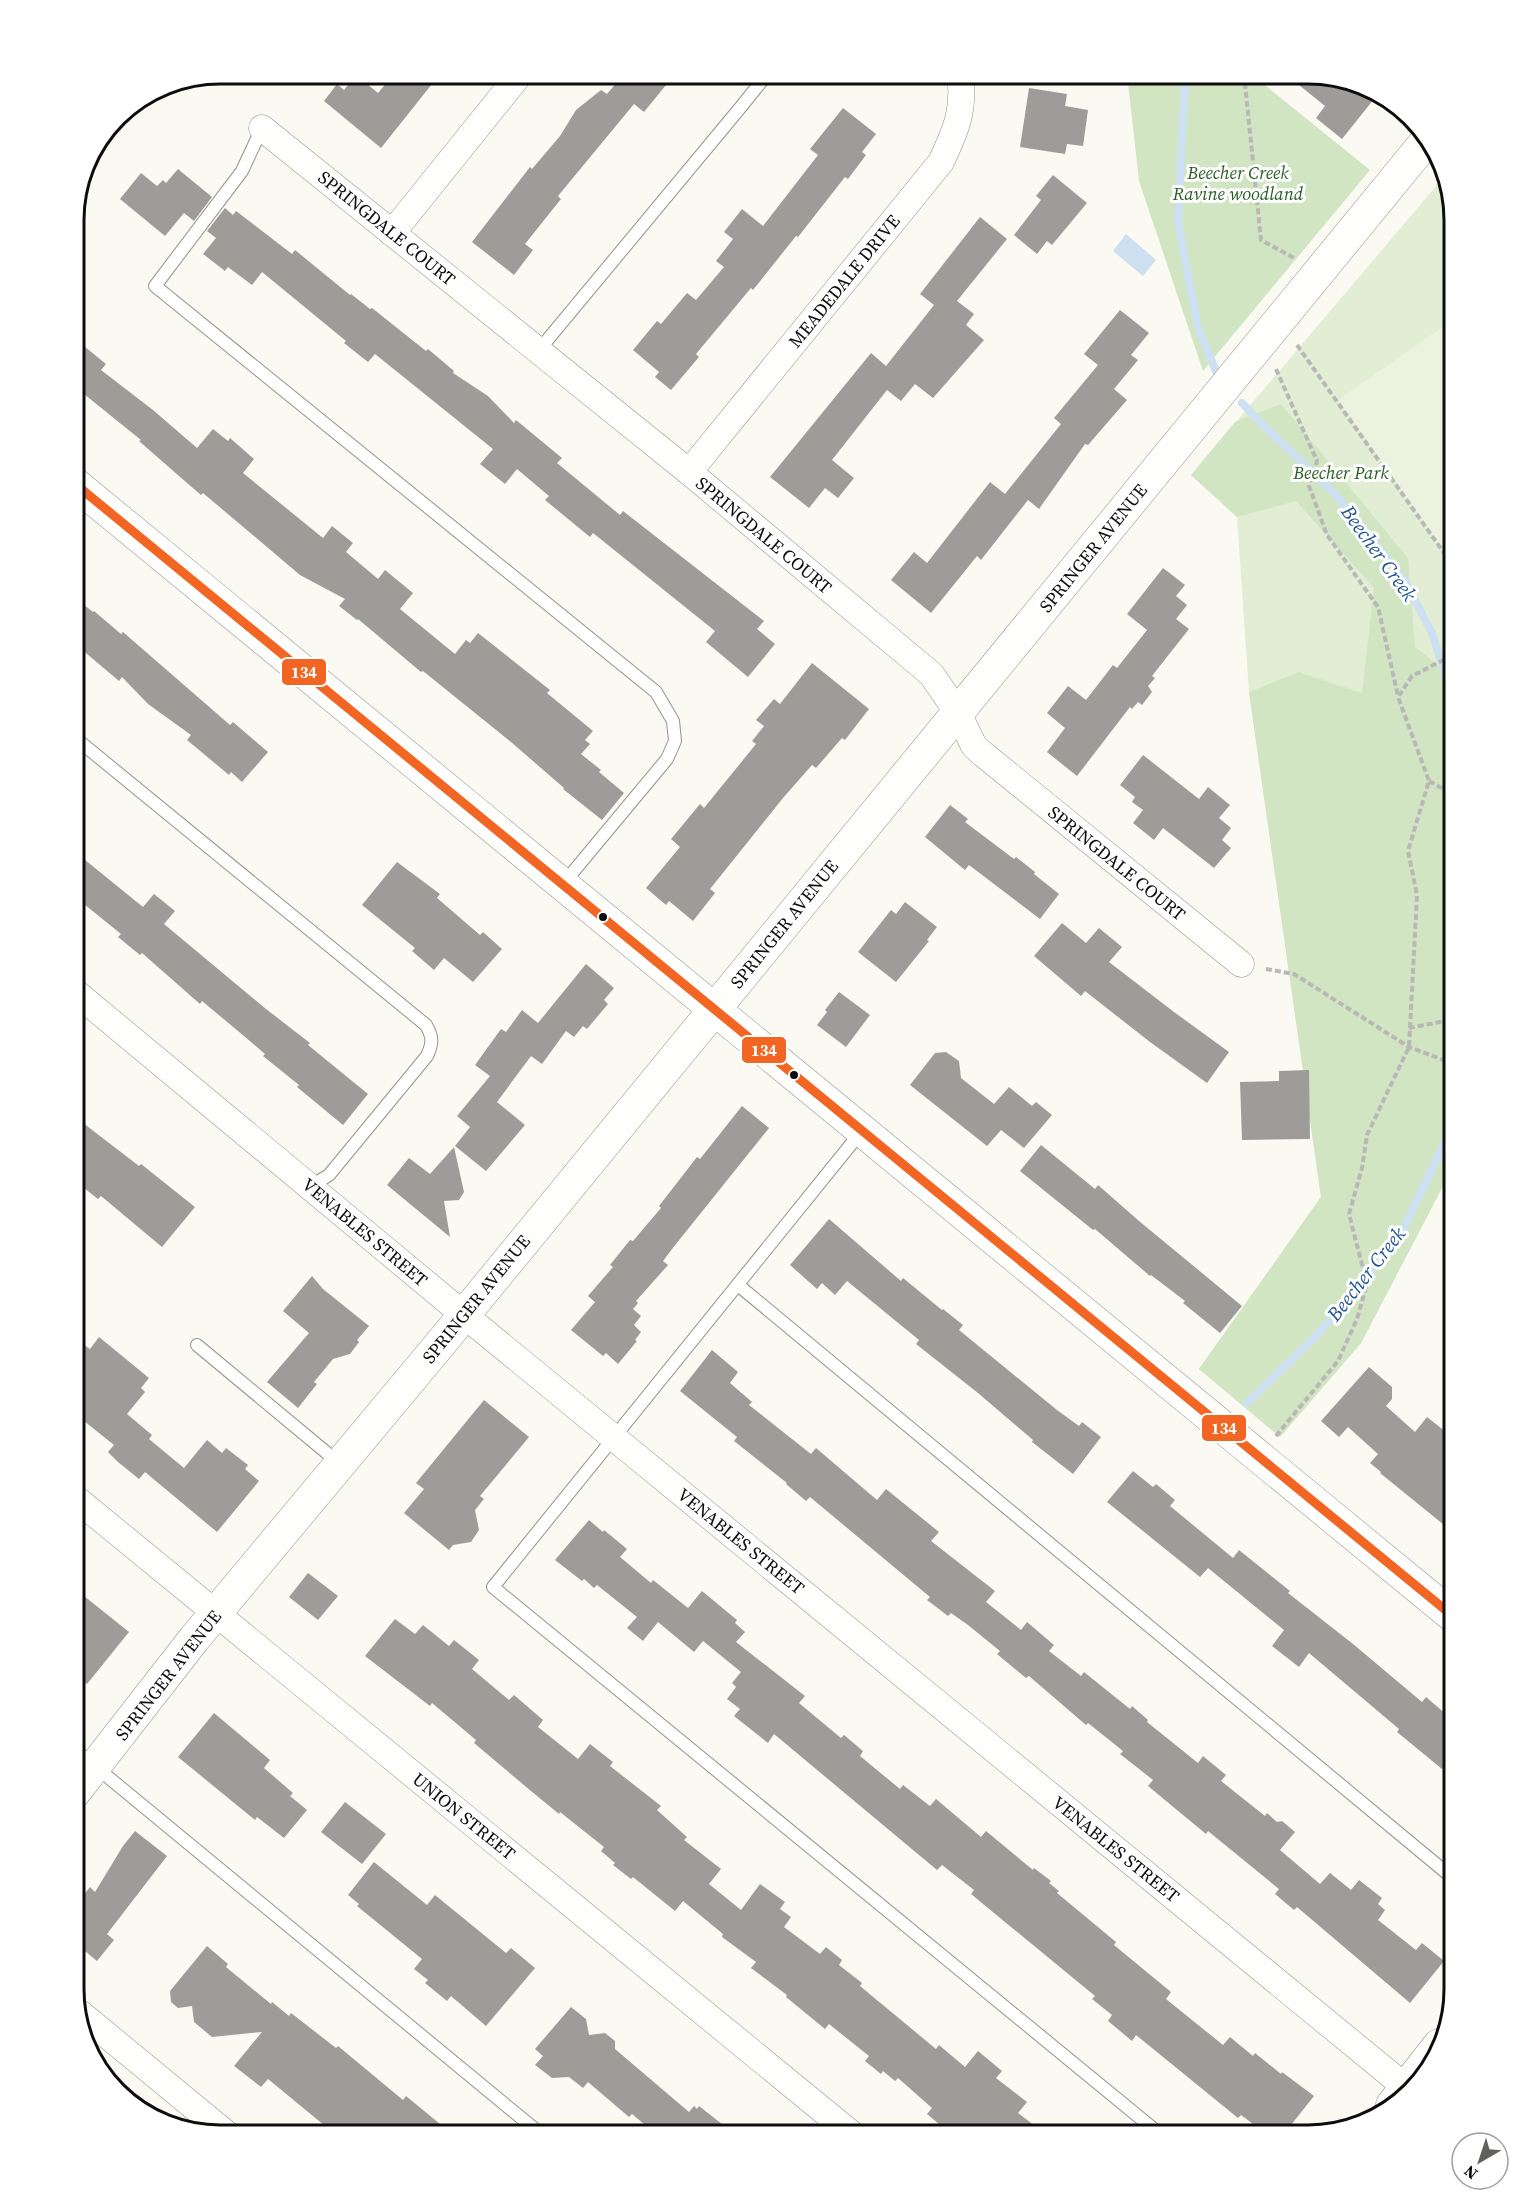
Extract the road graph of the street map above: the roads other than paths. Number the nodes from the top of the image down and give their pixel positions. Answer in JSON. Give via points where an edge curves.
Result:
{"nodes":[{"id":1,"x":512,"y":84,"type":"edge"},
{"id":2,"x":759,"y":84,"type":"edge"},
{"id":3,"x":961,"y":84,"type":"edge"},
{"id":4,"x":262,"y":128,"type":"joint"},
{"id":5,"x":1422,"y":146,"type":"edge"},
{"id":6,"x":392,"y":233,"type":"junction"},
{"id":7,"x":539,"y":350,"type":"junction"},
{"id":8,"x":689,"y":472,"type":"junction"},
{"id":9,"x":84,"y":491,"type":"edge"},
{"id":10,"x":958,"y":713,"type":"junction"},
{"id":11,"x":84,"y":745,"type":"edge"},
{"id":12,"x":563,"y":885,"type":"junction"},
{"id":13,"x":1241,"y":964,"type":"road end"},
{"id":14,"x":84,"y":999,"type":"edge"},
{"id":15,"x":715,"y":1009,"type":"junction"},
{"id":16,"x":862,"y":1131,"type":"junction"},
{"id":17,"x":311,"y":1186,"type":"junction"},
{"id":18,"x":738,"y":1285,"type":"junction"},
{"id":19,"x":463,"y":1314,"type":"junction"},
{"id":20,"x":197,"y":1346,"type":"dead end"},
{"id":21,"x":615,"y":1437,"type":"junction"},
{"id":22,"x":340,"y":1463,"type":"junction"},
{"id":23,"x":84,"y":1505,"type":"edge"},
{"id":24,"x":1444,"y":1608,"type":"edge"},
{"id":25,"x":216,"y":1614,"type":"junction"},
{"id":26,"x":84,"y":1758,"type":"edge"},
{"id":27,"x":1444,"y":1870,"type":"edge"},
{"id":28,"x":88,"y":2020,"type":"edge"},
{"id":29,"x":1398,"y":2091,"type":"edge"},
{"id":30,"x":216,"y":2125,"type":"edge"},
{"id":31,"x":530,"y":2125,"type":"edge"},
{"id":32,"x":841,"y":2125,"type":"edge"},
{"id":33,"x":1149,"y":2125,"type":"edge"}],
"edges":[{"from":1,"to":6,"type":"street"},
{"from":2,"to":7,"type":"lane"},
{"from":3,"to":8,"type":"street","name":"MEADEDALE DRIVE","via":[[957,129],[941,162]]},
{"from":4,"to":6,"type":"street","name":"SPRINGDALE COURT"},
{"from":4,"to":12,"type":"lane","via":[[242,171],[155,286],[656,692],[673,721],[675,741],[667,759]]},
{"from":5,"to":10,"type":"street","name":"SPRINGER AVENUE"},
{"from":6,"to":7,"type":"street","name":"SPRINGDALE COURT"},
{"from":7,"to":8,"type":"street","name":"SPRINGDALE COURT"},
{"from":8,"to":10,"type":"street","name":"SPRINGDALE COURT","via":[[931,674]]},
{"from":9,"to":12,"type":"street"},
{"from":10,"to":13,"type":"street","name":"SPRINGDALE COURT","via":[[983,754]]},
{"from":10,"to":15,"type":"street","name":"SPRINGER AVENUE"},
{"from":11,"to":17,"type":"lane","via":[[426,1025],[432,1035],[428,1056],[329,1175]]},
{"from":12,"to":15,"type":"street"},
{"from":14,"to":17,"type":"street","name":"VENABLES STREET"},
{"from":15,"to":16,"type":"street"},
{"from":15,"to":19,"type":"street","name":"SPRINGER AVENUE"},
{"from":16,"to":18,"type":"lane"},
{"from":16,"to":24,"type":"street"},
{"from":17,"to":19,"type":"street","name":"VENABLES STREET"},
{"from":18,"to":21,"type":"lane"},
{"from":18,"to":27,"type":"lane"},
{"from":19,"to":21,"type":"street","name":"VENABLES STREET"},
{"from":19,"to":22,"type":"street","name":"SPRINGER AVENUE"},
{"from":20,"to":22,"type":"lane"},
{"from":21,"to":29,"type":"street","name":"VENABLES STREET"},
{"from":21,"to":33,"type":"lane","via":[[493,1587]]},
{"from":22,"to":25,"type":"street","name":"SPRINGER AVENUE"},
{"from":23,"to":25,"type":"street","name":"UNION STREET"},
{"from":25,"to":26,"type":"street","name":"SPRINGER AVENUE"},
{"from":25,"to":32,"type":"street","name":"UNION STREET"},
{"from":26,"to":31,"type":"lane"},
{"from":28,"to":30,"type":"street"}]}
